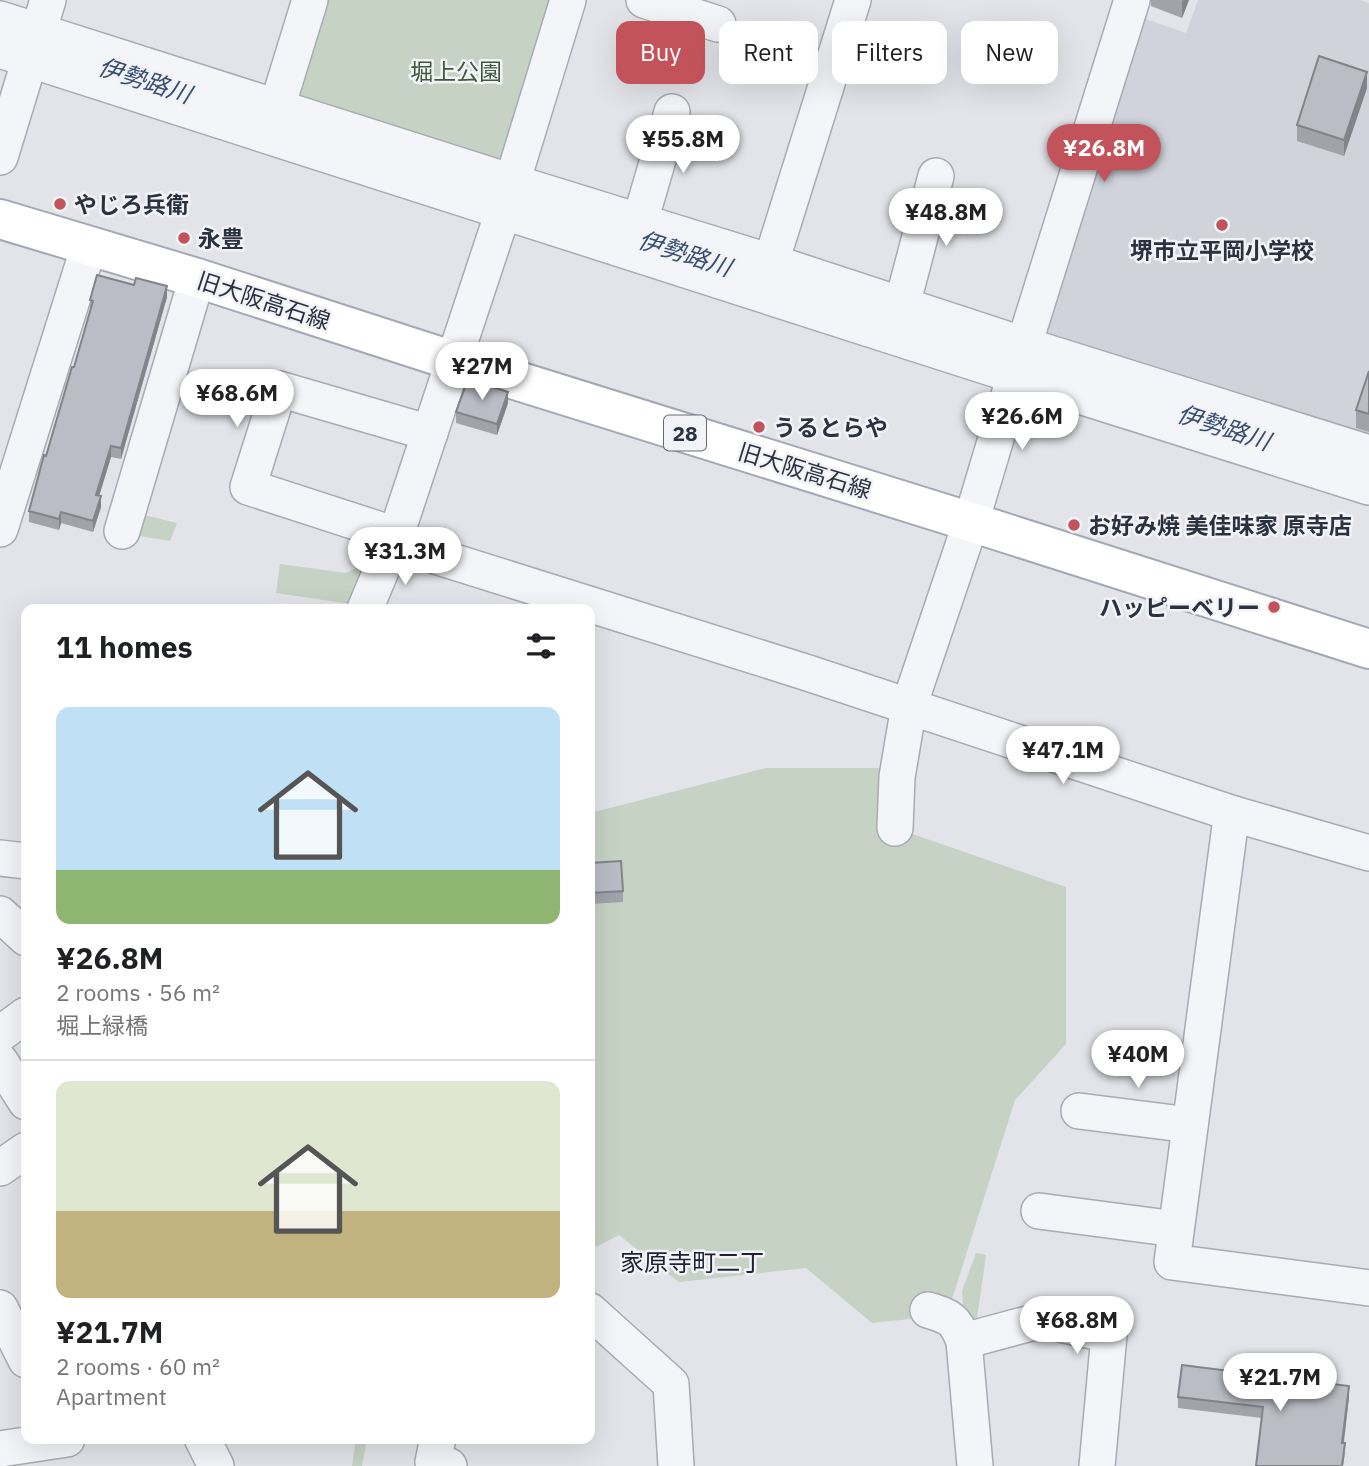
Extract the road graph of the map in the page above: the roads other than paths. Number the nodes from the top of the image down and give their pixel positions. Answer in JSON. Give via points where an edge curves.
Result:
{"nodes":[{"id":1,"x":310,"y":0,"type":"edge"},
{"id":2,"x":568,"y":0,"type":"edge"},
{"id":3,"x":644,"y":0,"type":"edge"},
{"id":4,"x":853,"y":0,"type":"edge"},
{"id":5,"x":1132,"y":0,"type":"edge"},
{"id":6,"x":0,"y":19,"type":"edge"},
{"id":7,"x":719,"y":24,"type":"dead end"},
{"id":8,"x":31,"y":39,"type":"edge"},
{"id":9,"x":276,"y":107,"type":"junction"},
{"id":10,"x":672,"y":112,"type":"dead end"},
{"id":11,"x":0,"y":157,"type":"edge"},
{"id":12,"x":936,"y":176,"type":"dead end"},
{"id":13,"x":508,"y":197,"type":"junction"},
{"id":14,"x":0,"y":219,"type":"edge"},
{"id":15,"x":640,"y":221,"type":"junction"},
{"id":16,"x":89,"y":246,"type":"junction"},
{"id":17,"x":771,"y":262,"type":"junction"},
{"id":18,"x":197,"y":278,"type":"junction"},
{"id":19,"x":902,"y":305,"type":"junction"},
{"id":20,"x":1020,"y":360,"type":"junction"},
{"id":21,"x":454,"y":361,"type":"junction"},
{"id":22,"x":430,"y":433,"type":"junction"},
{"id":23,"x":1369,"y":453,"type":"edge"},
{"id":24,"x":1369,"y":487,"type":"edge"},
{"id":25,"x":971,"y":522,"type":"junction"},
{"id":26,"x":0,"y":529,"type":"edge"},
{"id":27,"x":122,"y":531,"type":"dead end"},
{"id":28,"x":395,"y":539,"type":"junction"},
{"id":29,"x":367,"y":604,"type":"edge"},
{"id":30,"x":595,"y":604,"type":"edge"},
{"id":31,"x":595,"y":604,"type":"edge"},
{"id":32,"x":1369,"y":649,"type":"edge"},
{"id":33,"x":909,"y":706,"type":"junction"},
{"id":34,"x":1234,"y":814,"type":"junction"},
{"id":35,"x":895,"y":828,"type":"dead end"},
{"id":36,"x":1369,"y":853,"type":"edge"},
{"id":37,"x":0,"y":858,"type":"edge"},
{"id":38,"x":21,"y":860,"type":"edge"},
{"id":39,"x":0,"y":914,"type":"edge"},
{"id":40,"x":21,"y":933,"type":"edge"},
{"id":41,"x":21,"y":1019,"type":"edge"},
{"id":42,"x":0,"y":1034,"type":"edge"},
{"id":43,"x":0,"y":1061,"type":"edge"},
{"id":44,"x":21,"y":1094,"type":"edge"},
{"id":45,"x":1079,"y":1111,"type":"dead end"},
{"id":46,"x":1191,"y":1125,"type":"junction"},
{"id":47,"x":21,"y":1153,"type":"edge"},
{"id":48,"x":0,"y":1168,"type":"edge"},
{"id":49,"x":1039,"y":1211,"type":"dead end"},
{"id":50,"x":1176,"y":1229,"type":"junction"},
{"id":51,"x":1369,"y":1288,"type":"edge"},
{"id":52,"x":0,"y":1308,"type":"edge"},
{"id":53,"x":928,"y":1310,"type":"dead end"},
{"id":54,"x":595,"y":1316,"type":"edge"},
{"id":55,"x":964,"y":1341,"type":"junction"},
{"id":56,"x":16,"y":1353,"type":"edge"},
{"id":57,"x":34,"y":1444,"type":"edge"},
{"id":58,"x":70,"y":1444,"type":"edge"},
{"id":59,"x":205,"y":1444,"type":"edge"},
{"id":60,"x":437,"y":1444,"type":"edge"},
{"id":61,"x":0,"y":1449,"type":"edge"},
{"id":62,"x":81,"y":1466,"type":"edge"},
{"id":63,"x":216,"y":1466,"type":"edge"},
{"id":64,"x":449,"y":1466,"type":"edge"},
{"id":65,"x":676,"y":1466,"type":"edge"},
{"id":66,"x":975,"y":1466,"type":"edge"},
{"id":67,"x":1097,"y":1466,"type":"edge"}],
"edges":[{"from":1,"to":9,"type":"street"},
{"from":2,"to":13,"type":"street"},
{"from":3,"to":7,"type":"street"},
{"from":4,"to":17,"type":"street"},
{"from":5,"to":20,"type":"street"},
{"from":6,"to":8,"type":"street"},
{"from":8,"to":9,"type":"street"},
{"from":8,"to":11,"type":"street"},
{"from":8,"to":13,"type":"street"},
{"from":9,"to":13,"type":"street"},
{"from":10,"to":15,"type":"street"},
{"from":12,"to":19,"type":"street"},
{"from":13,"to":15,"type":"street"},
{"from":13,"to":20,"type":"street"},
{"from":13,"to":21,"type":"street"},
{"from":14,"to":16,"type":"main road","name":"旧大阪高石線","number":"28"},
{"from":15,"to":17,"type":"street"},
{"from":16,"to":18,"type":"main road","name":"旧大阪高石線","number":"28"},
{"from":16,"to":26,"type":"street"},
{"from":17,"to":19,"type":"street"},
{"from":18,"to":21,"type":"main road","name":"旧大阪高石線","number":"28"},
{"from":18,"to":27,"type":"street"},
{"from":19,"to":20,"type":"street"},
{"from":20,"to":23,"type":"street"},
{"from":20,"to":24,"type":"street"},
{"from":20,"to":25,"type":"street"},
{"from":21,"to":22,"type":"street"},
{"from":21,"to":25,"type":"main road","name":"旧大阪高石線","number":"28"},
{"from":22,"to":28,"type":"street"},
{"from":22,"to":28,"type":"street","via":[[279,389],[248,487]]},
{"from":25,"to":32,"type":"main road","name":"旧大阪高石線","number":"28"},
{"from":25,"to":33,"type":"street"},
{"from":28,"to":29,"type":"street"},
{"from":28,"to":30,"type":"street"},
{"from":31,"to":33,"type":"street"},
{"from":33,"to":34,"type":"street"},
{"from":33,"to":35,"type":"street","via":[[897,777]]},
{"from":34,"to":36,"type":"street"},
{"from":34,"to":46,"type":"street"},
{"from":37,"to":38,"type":"street"},
{"from":39,"to":40,"type":"street"},
{"from":41,"to":42,"type":"street"},
{"from":43,"to":44,"type":"street"},
{"from":45,"to":46,"type":"street"},
{"from":46,"to":50,"type":"street"},
{"from":47,"to":48,"type":"street"},
{"from":49,"to":50,"type":"street"},
{"from":50,"to":51,"type":"street","via":[[1172,1262]]},
{"from":52,"to":56,"type":"street"},
{"from":53,"to":55,"type":"street","via":[[947,1315]]},
{"from":54,"to":65,"type":"street","via":[[671,1384]]},
{"from":55,"to":66,"type":"street"},
{"from":55,"to":67,"type":"street","via":[[1042,1320],[1110,1335]]},
{"from":57,"to":61,"type":"street"},
{"from":58,"to":62,"type":"street"},
{"from":59,"to":63,"type":"street"},
{"from":60,"to":64,"type":"street","via":[[433,1462]]}]}
